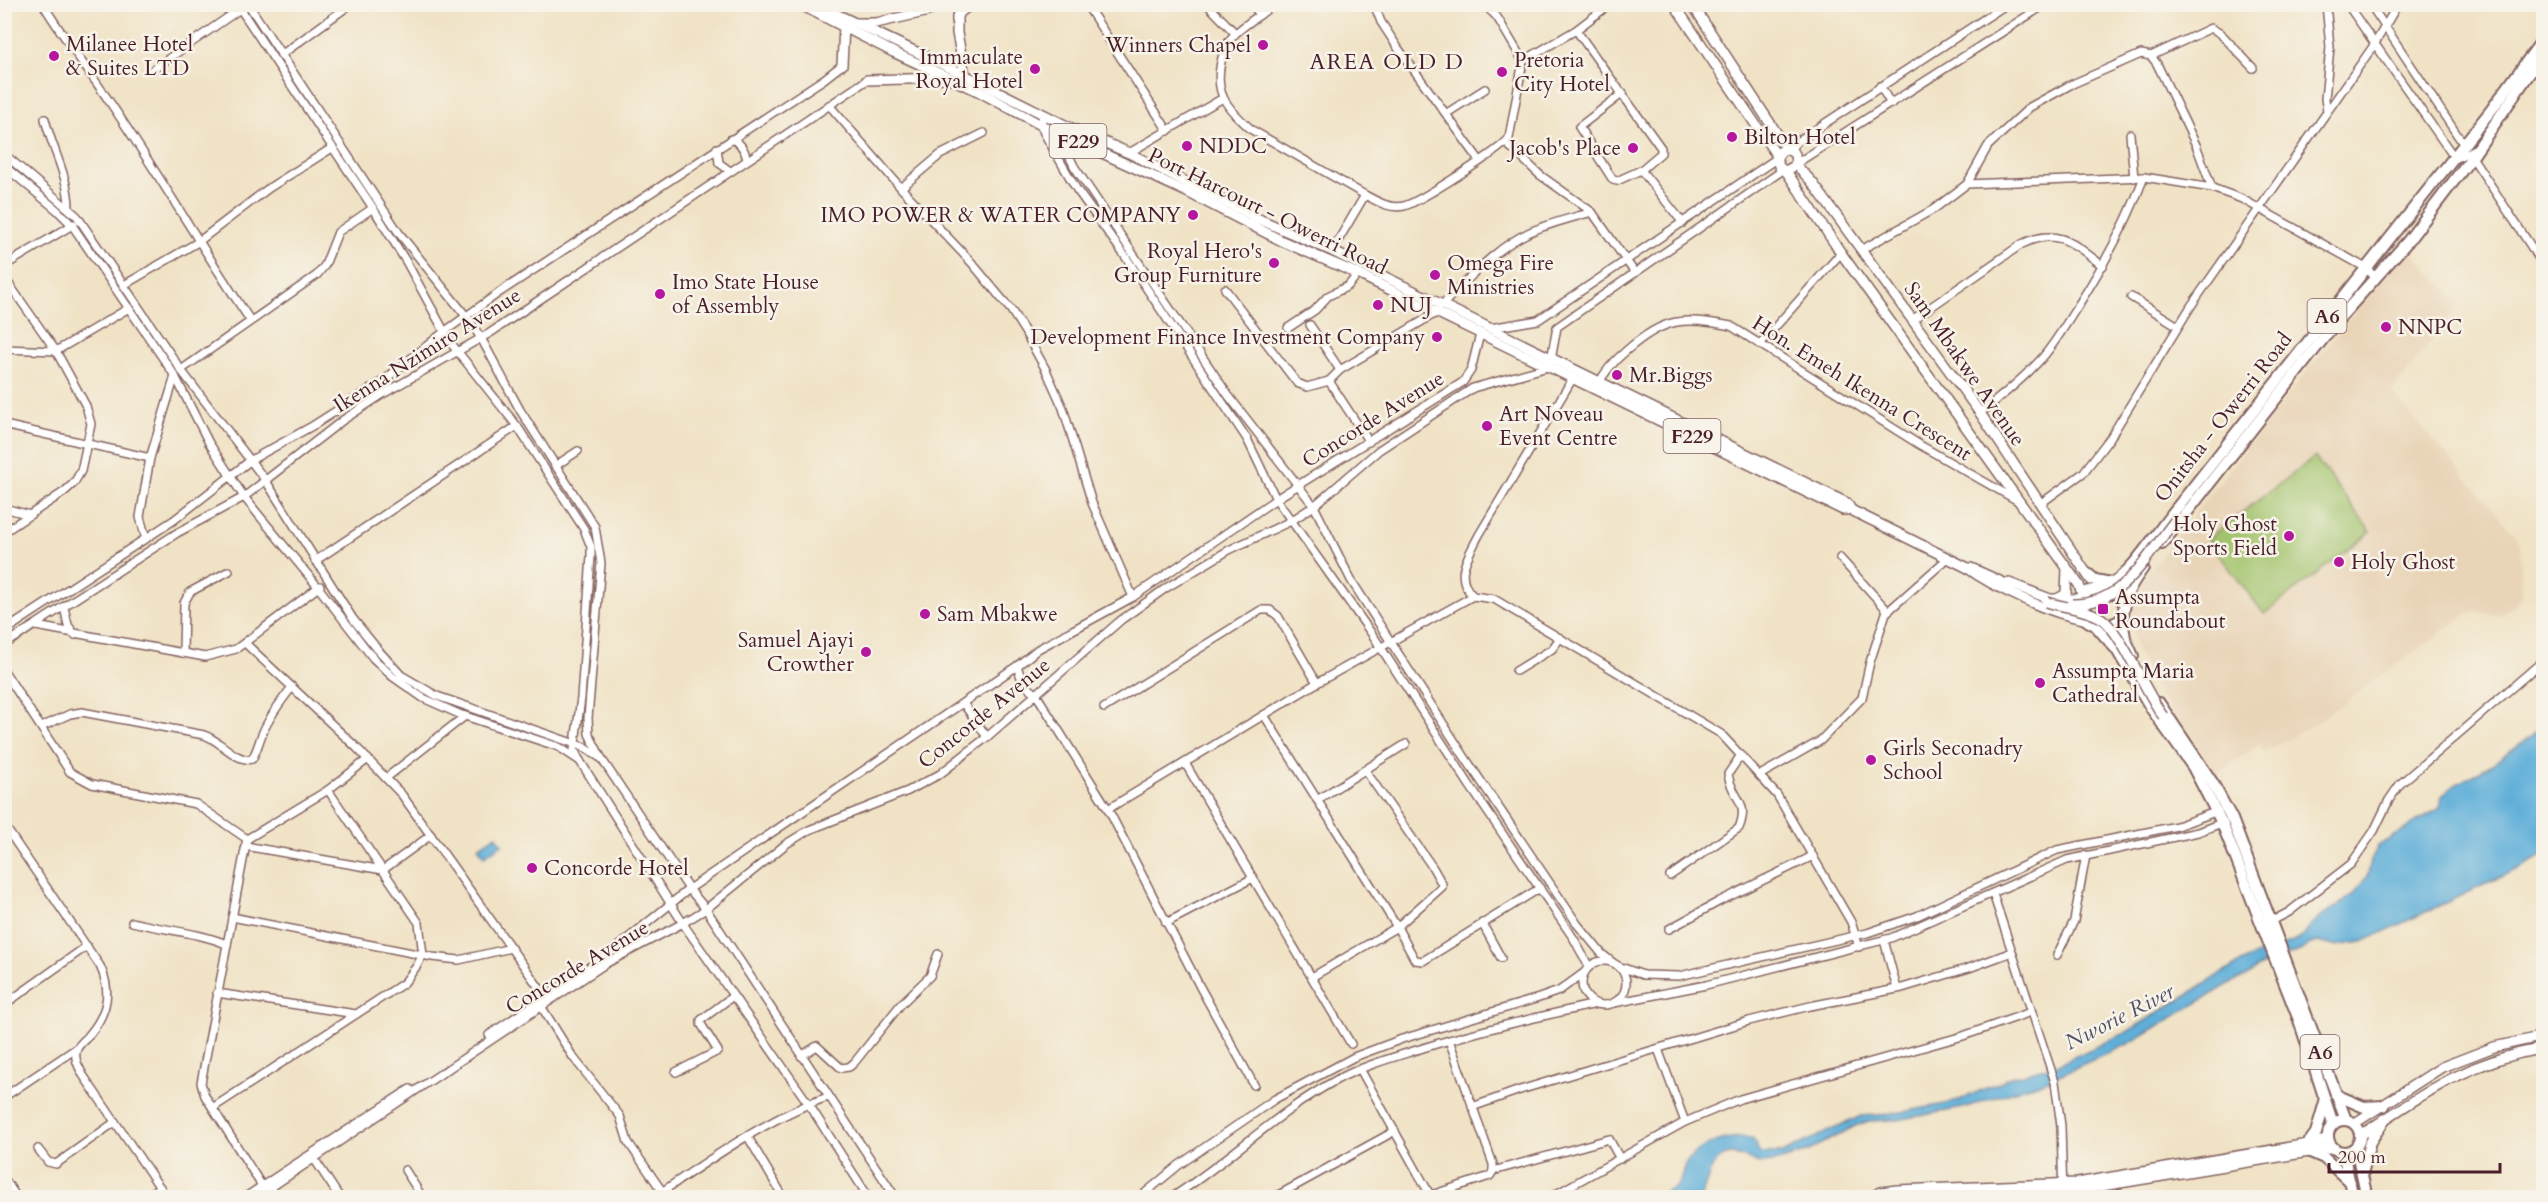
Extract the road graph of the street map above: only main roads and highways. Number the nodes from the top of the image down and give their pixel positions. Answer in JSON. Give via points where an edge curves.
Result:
{"nodes":[{"id":1,"x":799,"y":4,"type":"edge"},
{"id":2,"x":816,"y":4,"type":"edge"},
{"id":3,"x":1674,"y":4,"type":"edge"},
{"id":4,"x":1692,"y":4,"type":"edge"},
{"id":5,"x":929,"y":11,"type":"road end"},
{"id":6,"x":957,"y":16,"type":"road end"},
{"id":7,"x":854,"y":22,"type":"junction"},
{"id":8,"x":844,"y":26,"type":"junction"},
{"id":9,"x":2544,"y":38,"type":"edge"},
{"id":10,"x":2544,"y":52,"type":"edge"},
{"id":11,"x":842,"y":65,"type":"road end"},
{"id":12,"x":965,"y":75,"type":"junction"},
{"id":13,"x":951,"y":78,"type":"junction"},
{"id":14,"x":867,"y":80,"type":"road end"},
{"id":15,"x":1063,"y":129,"type":"junction"},
{"id":16,"x":1789,"y":150,"type":"junction"},
{"id":17,"x":1777,"y":157,"type":"junction"},
{"id":18,"x":1797,"y":164,"type":"junction"},
{"id":19,"x":1785,"y":170,"type":"junction"},
{"id":20,"x":1240,"y":214,"type":"junction"},
{"id":21,"x":1439,"y":309,"type":"junction"},
{"id":22,"x":1549,"y":364,"type":"junction"},
{"id":23,"x":1597,"y":386,"type":"junction"},
{"id":24,"x":2208,"y":468,"type":"junction"},
{"id":25,"x":1966,"y":567,"type":"junction"},
{"id":26,"x":2067,"y":568,"type":"junction"},
{"id":27,"x":2088,"y":574,"type":"junction"},
{"id":28,"x":2122,"y":574,"type":"junction"},
{"id":29,"x":2008,"y":583,"type":"junction"},
{"id":30,"x":2102,"y":588,"type":"junction"},
{"id":31,"x":2080,"y":597,"type":"junction"},
{"id":32,"x":2050,"y":601,"type":"junction"},
{"id":33,"x":2123,"y":602,"type":"junction"},
{"id":34,"x":2084,"y":619,"type":"junction"},
{"id":35,"x":2122,"y":619,"type":"junction"},
{"id":36,"x":2095,"y":625,"type":"junction"},
{"id":37,"x":2193,"y":752,"type":"junction"},
{"id":38,"x":2221,"y":809,"type":"junction"},
{"id":39,"x":2544,"y":1036,"type":"edge"},
{"id":40,"x":2544,"y":1048,"type":"edge"},
{"id":41,"x":2331,"y":1097,"type":"junction"},
{"id":42,"x":2384,"y":1106,"type":"junction"},
{"id":43,"x":2384,"y":1120,"type":"junction"},
{"id":44,"x":2350,"y":1121,"type":"junction"},
{"id":45,"x":2333,"y":1124,"type":"junction"},
{"id":46,"x":2361,"y":1135,"type":"junction"},
{"id":47,"x":2328,"y":1136,"type":"junction"},
{"id":48,"x":2308,"y":1148,"type":"junction"},
{"id":49,"x":2355,"y":1148,"type":"junction"},
{"id":50,"x":2339,"y":1150,"type":"junction"},
{"id":51,"x":2362,"y":1174,"type":"junction"},
{"id":52,"x":4,"y":1180,"type":"edge"},
{"id":53,"x":2350,"y":1182,"type":"junction"},
{"id":54,"x":2063,"y":1191,"type":"edge"},
{"id":55,"x":16,"y":1197,"type":"edge"},
{"id":56,"x":1869,"y":1197,"type":"edge"},
{"id":57,"x":1911,"y":1197,"type":"edge"},
{"id":58,"x":2353,"y":1197,"type":"edge"},
{"id":59,"x":2367,"y":1197,"type":"edge"}],
"edges":[{"from":1,"to":8,"type":"main road","name":"Port Harcourt - Owerri Road","number":"F229"},
{"from":2,"to":7,"type":"main road","name":"Port Harcourt - Owerri Road","number":"F229"},
{"from":3,"to":17,"type":"main road"},
{"from":4,"to":16,"type":"main road"},
{"from":5,"to":7,"type":"main road","via":[[876,23]]},
{"from":6,"to":12,"type":"main road"},
{"from":7,"to":12,"type":"main road","name":"Port Harcourt - Owerri Road","number":"F229"},
{"from":8,"to":11,"type":"main road"},
{"from":8,"to":13,"type":"main road","name":"Port Harcourt - Owerri Road","number":"F229"},
{"from":9,"to":24,"type":"highway","name":"Onitsha - Owerri Road","number":"A6"},
{"from":10,"to":33,"type":"highway","name":"Onitsha - Owerri Road","number":"A6","via":[[2408,241],[2337,321],[2147,562]]},
{"from":12,"to":15,"type":"main road","name":"Port Harcourt - Owerri Road","number":"F229"},
{"from":13,"to":14,"type":"main road"},
{"from":13,"to":15,"type":"main road","name":"Port Harcourt - Owerri Road","number":"F229","via":[[1041,125]]},
{"from":15,"to":20,"type":"main road","name":"Port Harcourt - Owerri Road","number":"F229"},
{"from":15,"to":20,"type":"main road","name":"Port Harcourt - Owerri Road","number":"F229","via":[[1129,153]]},
{"from":16,"to":17,"type":"main road","via":[[1781,151]]},
{"from":16,"to":18,"type":"main road","via":[[1796,154]]},
{"from":17,"to":19,"type":"main road","via":[[1778,166]]},
{"from":18,"to":19,"type":"main road"},
{"from":18,"to":27,"type":"main road","name":"Sam Mbakwe Avenue","via":[[1980,413]]},
{"from":19,"to":26,"type":"main road","name":"Sam Mbakwe Avenue"},
{"from":20,"to":21,"type":"main road","name":"Port Harcourt - Owerri Road","number":"F229","via":[[1332,251]]},
{"from":20,"to":21,"type":"main road","name":"Port Harcourt - Owerri Road","number":"F229","via":[[1284,242]]},
{"from":21,"to":22,"type":"main road","name":"Port Harcourt - Owerri Road","number":"F229"},
{"from":22,"to":23,"type":"main road","name":"Port Harcourt - Owerri Road","number":"F229"},
{"from":22,"to":23,"type":"main road","name":"Port Harcourt - Owerri Road","number":"F229"},
{"from":23,"to":25,"type":"main road","name":"Port Harcourt - Owerri Road","number":"F229"},
{"from":24,"to":28,"type":"highway","name":"Onitsha - Owerri Road","number":"A6"},
{"from":24,"to":32,"type":"main road","bridge":true,"via":[[2202,486],[2126,585],[2084,604]]},
{"from":25,"to":29,"type":"main road"},
{"from":25,"to":34,"type":"main road","via":[[2063,615]]},
{"from":26,"to":31,"type":"main road","name":"Sam Mbakwe Avenue","via":[[2079,585]]},
{"from":26,"to":32,"type":"main road","via":[[2066,594]]},
{"from":27,"to":28,"type":"highway","via":[[2109,584]]},
{"from":27,"to":30,"type":"main road","name":"Sam Mbakwe Avenue"},
{"from":28,"to":30,"type":"highway","name":"Onitsha - Owerri Road","number":"A6","via":[[2115,583]]},
{"from":29,"to":32,"type":"main road"},
{"from":29,"to":32,"type":"main road"},
{"from":30,"to":31,"type":"highway","number":"A6"},
{"from":30,"to":33,"type":"highway"},
{"from":31,"to":32,"type":"main road"},
{"from":31,"to":34,"type":"highway","via":[[2077,607]]},
{"from":32,"to":37,"type":"main road","bridge":true,"via":[[2064,608],[2087,611],[2110,626],[2152,701]]},
{"from":33,"to":35,"type":"highway","number":"A6"},
{"from":34,"to":36,"type":"highway","number":"A6"},
{"from":35,"to":36,"type":"highway"},
{"from":35,"to":37,"type":"highway","number":"A6","via":[[2128,647],[2142,675]]},
{"from":36,"to":38,"type":"highway","number":"A6","via":[[2117,650],[2151,708]]},
{"from":37,"to":38,"type":"highway","number":"A6"},
{"from":38,"to":41,"type":"highway","number":"A6"},
{"from":39,"to":42,"type":"main road","via":[[2494,1047],[2442,1067]]},
{"from":40,"to":43,"type":"main road","via":[[2477,1065],[2422,1094]]},
{"from":41,"to":42,"type":"highway","via":[[2364,1107]]},
{"from":41,"to":44,"type":"highway","number":"A6"},
{"from":41,"to":45,"type":"highway","number":"A6"},
{"from":41,"to":48,"type":"highway"},
{"from":42,"to":44,"type":"main road"},
{"from":43,"to":46,"type":"main road"},
{"from":43,"to":51,"type":"highway","via":[[2370,1142]]},
{"from":44,"to":45,"type":"highway"},
{"from":44,"to":46,"type":"highway","number":"A6"},
{"from":45,"to":47,"type":"highway"},
{"from":46,"to":49,"type":"highway"},
{"from":47,"to":48,"type":"main road"},
{"from":47,"to":50,"type":"highway"},
{"from":48,"to":50,"type":"main road"},
{"from":48,"to":53,"type":"highway"},
{"from":48,"to":54,"type":"main road"},
{"from":49,"to":50,"type":"highway"},
{"from":49,"to":51,"type":"highway"},
{"from":50,"to":53,"type":"highway"},
{"from":51,"to":59,"type":"highway"},
{"from":52,"to":55,"type":"main road"},
{"from":53,"to":58,"type":"highway"},
{"from":54,"to":56,"type":"main road","via":[[1897,1190]]},
{"from":54,"to":57,"type":"main road"}]}
